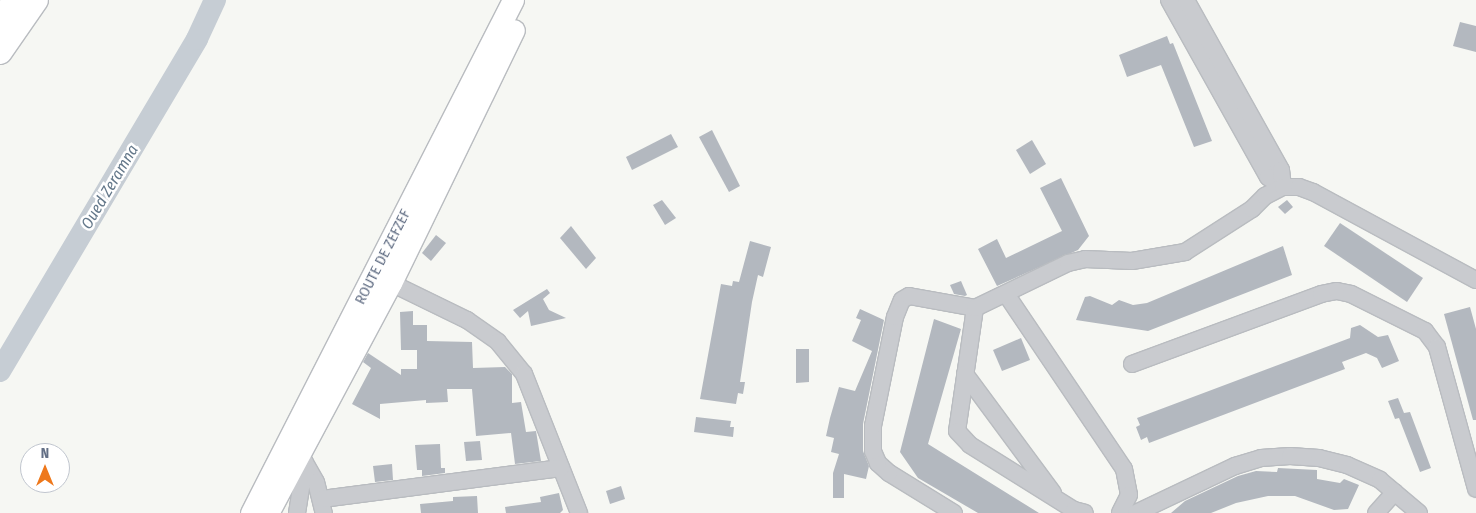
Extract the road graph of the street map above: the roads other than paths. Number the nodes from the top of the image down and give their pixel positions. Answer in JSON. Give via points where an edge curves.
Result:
{"nodes":[{"id":1,"x":15,"y":0,"type":"edge"},
{"id":2,"x":36,"y":0,"type":"edge"},
{"id":3,"x":513,"y":0,"type":"edge"},
{"id":4,"x":527,"y":0,"type":"edge"},
{"id":5,"x":1169,"y":0,"type":"edge"},
{"id":6,"x":1186,"y":0,"type":"edge"},
{"id":7,"x":0,"y":21,"type":"edge"},
{"id":8,"x":0,"y":52,"type":"edge"},
{"id":9,"x":1283,"y":187,"type":"junction"},
{"id":10,"x":1476,"y":280,"type":"edge"},
{"id":11,"x":391,"y":283,"type":"junction"},
{"id":12,"x":1006,"y":294,"type":"junction"},
{"id":13,"x":975,"y":308,"type":"junction"},
{"id":14,"x":1132,"y":364,"type":"dead end"},
{"id":15,"x":965,"y":374,"type":"junction"},
{"id":16,"x":299,"y":452,"type":"junction"},
{"id":17,"x":561,"y":468,"type":"junction"},
{"id":18,"x":1476,"y":489,"type":"edge"},
{"id":19,"x":1395,"y":492,"type":"junction"},
{"id":20,"x":1059,"y":500,"type":"junction"},
{"id":21,"x":323,"y":506,"type":"edge"},
{"id":22,"x":251,"y":513,"type":"edge"},
{"id":23,"x":268,"y":513,"type":"edge"},
{"id":24,"x":297,"y":513,"type":"edge"},
{"id":25,"x":579,"y":513,"type":"edge"},
{"id":26,"x":954,"y":513,"type":"edge"},
{"id":27,"x":1085,"y":513,"type":"edge"},
{"id":28,"x":1120,"y":513,"type":"edge"},
{"id":29,"x":1136,"y":513,"type":"edge"},
{"id":30,"x":1376,"y":513,"type":"edge"},
{"id":31,"x":1419,"y":513,"type":"edge"}],
"edges":[{"from":1,"to":7,"type":"highway"},
{"from":2,"to":8,"type":"highway"},
{"from":3,"to":16,"type":"main road","name":"ROUTE DE ZEFZEF"},
{"from":4,"to":11,"type":"main road","name":"ROUTE DE ZEFZEF"},
{"from":5,"to":9,"type":"street","via":[[1268,177]]},
{"from":6,"to":9,"type":"street","via":[[1281,170]]},
{"from":9,"to":10,"type":"street","via":[[1299,187],[1313,192]]},
{"from":9,"to":12,"type":"street","via":[[1185,252],[1132,261],[1085,259],[1068,263]]},
{"from":11,"to":16,"type":"main road","name":"ROUTE DE ZEFZEF"},
{"from":11,"to":17,"type":"street","via":[[467,320],[498,342],[524,374]]},
{"from":12,"to":13,"type":"street"},
{"from":12,"to":28,"type":"street","via":[[1124,468],[1129,495]]},
{"from":13,"to":15,"type":"street"},
{"from":13,"to":26,"type":"street","via":[[922,296],[902,300],[894,317],[873,426],[873,452],[878,463]]},
{"from":14,"to":18,"type":"street","via":[[1321,294],[1336,291],[1351,294],[1425,331],[1437,347]]},
{"from":15,"to":20,"type":"street"},
{"from":15,"to":20,"type":"street","via":[[957,431],[962,439]]},
{"from":16,"to":21,"type":"street"},
{"from":16,"to":22,"type":"main road","name":"ROUTE DE ZEFZEF"},
{"from":16,"to":23,"type":"main road","name":"ROUTE DE ZEFZEF"},
{"from":16,"to":24,"type":"street"},
{"from":17,"to":21,"type":"street"},
{"from":17,"to":25,"type":"street"},
{"from":19,"to":29,"type":"street","via":[[1380,480],[1347,465],[1319,458],[1261,458],[1206,478],[1154,507]]},
{"from":19,"to":30,"type":"street"},
{"from":19,"to":31,"type":"street"},
{"from":20,"to":27,"type":"street"}]}
